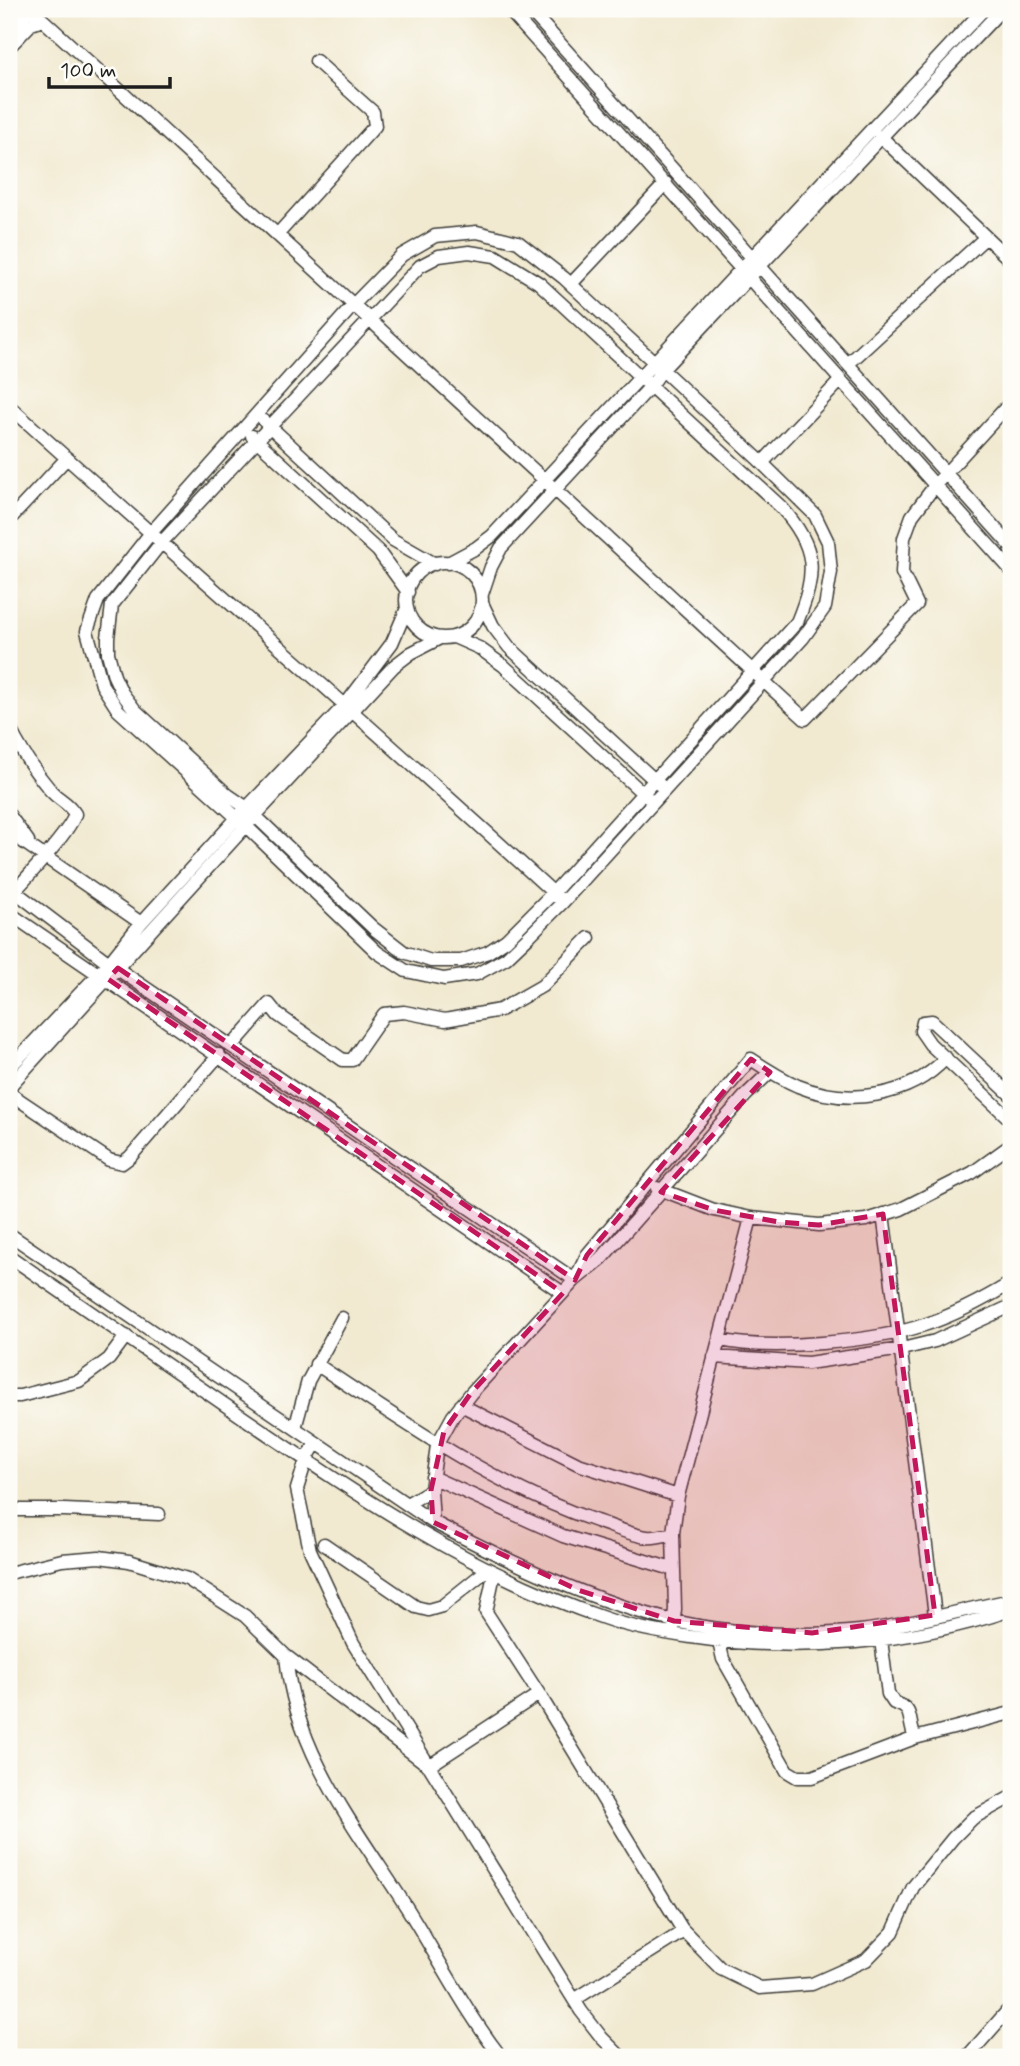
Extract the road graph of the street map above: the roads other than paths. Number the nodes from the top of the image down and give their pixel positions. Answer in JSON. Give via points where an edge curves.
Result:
{"nodes":[{"id":1,"x":508,"y":9,"type":"edge"},
{"id":2,"x":529,"y":9,"type":"edge"},
{"id":3,"x":985,"y":9,"type":"edge"},
{"id":4,"x":1002,"y":9,"type":"edge"},
{"id":5,"x":43,"y":20,"type":"junction"},
{"id":6,"x":9,"y":32,"type":"edge"},
{"id":7,"x":9,"y":47,"type":"edge"},
{"id":8,"x":316,"y":61,"type":"dead end"},
{"id":9,"x":880,"y":136,"type":"junction"},
{"id":10,"x":666,"y":183,"type":"junction"},
{"id":11,"x":277,"y":235,"type":"junction"},
{"id":12,"x":986,"y":237,"type":"junction"},
{"id":13,"x":1011,"y":261,"type":"edge"},
{"id":14,"x":755,"y":262,"type":"junction"},
{"id":15,"x":744,"y":273,"type":"junction"},
{"id":16,"x":570,"y":284,"type":"junction"},
{"id":17,"x":354,"y":306,"type":"junction"},
{"id":18,"x":370,"y":320,"type":"junction"},
{"id":19,"x":848,"y":364,"type":"junction"},
{"id":20,"x":657,"y":366,"type":"junction"},
{"id":21,"x":639,"y":377,"type":"junction"},
{"id":22,"x":841,"y":380,"type":"junction"},
{"id":23,"x":650,"y":387,"type":"junction"},
{"id":24,"x":1011,"y":402,"type":"edge"},
{"id":25,"x":9,"y":406,"type":"edge"},
{"id":26,"x":256,"y":414,"type":"junction"},
{"id":27,"x":270,"y":427,"type":"junction"},
{"id":28,"x":244,"y":429,"type":"junction"},
{"id":29,"x":257,"y":440,"type":"junction"},
{"id":30,"x":67,"y":458,"type":"junction"},
{"id":31,"x":762,"y":463,"type":"junction"},
{"id":32,"x":946,"y":473,"type":"junction"},
{"id":33,"x":544,"y":480,"type":"junction"},
{"id":34,"x":936,"y":484,"type":"junction"},
{"id":35,"x":556,"y":490,"type":"junction"},
{"id":36,"x":9,"y":520,"type":"edge"},
{"id":37,"x":150,"y":534,"type":"junction"},
{"id":38,"x":161,"y":543,"type":"junction"},
{"id":39,"x":1011,"y":546,"type":"edge"},
{"id":40,"x":448,"y":563,"type":"junction"},
{"id":41,"x":435,"y":564,"type":"junction"},
{"id":42,"x":1011,"y":570,"type":"edge"},
{"id":43,"x":408,"y":592,"type":"junction"},
{"id":44,"x":482,"y":599,"type":"junction"},
{"id":45,"x":407,"y":608,"type":"junction"},
{"id":46,"x":454,"y":637,"type":"junction"},
{"id":47,"x":440,"y":638,"type":"junction"},
{"id":48,"x":753,"y":671,"type":"junction"},
{"id":49,"x":764,"y":681,"type":"junction"},
{"id":50,"x":349,"y":707,"type":"junction"},
{"id":51,"x":9,"y":727,"type":"edge"},
{"id":52,"x":654,"y":780,"type":"junction"},
{"id":53,"x":665,"y":790,"type":"junction"},
{"id":54,"x":643,"y":793,"type":"junction"},
{"id":55,"x":653,"y":803,"type":"junction"},
{"id":56,"x":251,"y":812,"type":"junction"},
{"id":57,"x":9,"y":815,"type":"edge"},
{"id":58,"x":241,"y":822,"type":"junction"},
{"id":59,"x":9,"y":832,"type":"edge"},
{"id":60,"x":39,"y":853,"type":"junction"},
{"id":61,"x":11,"y":892,"type":"edge"},
{"id":62,"x":558,"y":897,"type":"junction"},
{"id":63,"x":9,"y":913,"type":"edge"},
{"id":64,"x":141,"y":923,"type":"junction"},
{"id":65,"x":589,"y":938,"type":"dead end"},
{"id":66,"x":114,"y":965,"type":"junction"},
{"id":67,"x":104,"y":976,"type":"junction"},
{"id":68,"x":232,"y":1046,"type":"junction"},
{"id":69,"x":219,"y":1055,"type":"junction"},
{"id":70,"x":946,"y":1058,"type":"junction"},
{"id":71,"x":9,"y":1068,"type":"edge"},
{"id":72,"x":770,"y":1072,"type":"junction"},
{"id":73,"x":9,"y":1087,"type":"edge"},
{"id":74,"x":9,"y":1093,"type":"edge"},
{"id":75,"x":1011,"y":1095,"type":"edge"},
{"id":76,"x":1011,"y":1120,"type":"edge"},
{"id":77,"x":1011,"y":1145,"type":"edge"},
{"id":78,"x":648,"y":1182,"type":"junction"},
{"id":79,"x":662,"y":1191,"type":"junction"},
{"id":80,"x":883,"y":1214,"type":"junction"},
{"id":81,"x":751,"y":1218,"type":"junction"},
{"id":82,"x":9,"y":1234,"type":"edge"},
{"id":83,"x":9,"y":1256,"type":"edge"},
{"id":84,"x":575,"y":1280,"type":"junction"},
{"id":85,"x":1011,"y":1283,"type":"edge"},
{"id":86,"x":563,"y":1293,"type":"junction"},
{"id":87,"x":1011,"y":1306,"type":"edge"},
{"id":88,"x":342,"y":1318,"type":"dead end"},
{"id":89,"x":900,"y":1331,"type":"junction"},
{"id":90,"x":126,"y":1336,"type":"junction"},
{"id":91,"x":720,"y":1340,"type":"junction"},
{"id":92,"x":902,"y":1349,"type":"junction"},
{"id":93,"x":714,"y":1357,"type":"junction"},
{"id":94,"x":316,"y":1364,"type":"junction"},
{"id":95,"x":9,"y":1396,"type":"edge"},
{"id":96,"x":461,"y":1405,"type":"junction"},
{"id":97,"x":295,"y":1428,"type":"junction"},
{"id":98,"x":316,"y":1443,"type":"junction"},
{"id":99,"x":437,"y":1445,"type":"junction"},
{"id":100,"x":306,"y":1460,"type":"junction"},
{"id":101,"x":432,"y":1483,"type":"junction"},
{"id":102,"x":678,"y":1496,"type":"junction"},
{"id":103,"x":407,"y":1504,"type":"junction"},
{"id":104,"x":9,"y":1510,"type":"edge"},
{"id":105,"x":573,"y":1513,"type":"junction"},
{"id":106,"x":159,"y":1514,"type":"dead end"},
{"id":107,"x":433,"y":1522,"type":"junction"},
{"id":108,"x":673,"y":1533,"type":"junction"},
{"id":109,"x":563,"y":1536,"type":"junction"},
{"id":110,"x":324,"y":1544,"type":"dead end"},
{"id":111,"x":672,"y":1569,"type":"junction"},
{"id":112,"x":491,"y":1572,"type":"junction"},
{"id":113,"x":9,"y":1573,"type":"edge"},
{"id":114,"x":1011,"y":1600,"type":"edge"},
{"id":115,"x":1011,"y":1610,"type":"edge"},
{"id":116,"x":935,"y":1615,"type":"junction"},
{"id":117,"x":674,"y":1621,"type":"junction"},
{"id":118,"x":716,"y":1627,"type":"junction"},
{"id":119,"x":672,"y":1635,"type":"junction"},
{"id":120,"x":881,"y":1640,"type":"junction"},
{"id":121,"x":717,"y":1642,"type":"junction"},
{"id":122,"x":286,"y":1656,"type":"junction"},
{"id":123,"x":539,"y":1694,"type":"junction"},
{"id":124,"x":1011,"y":1713,"type":"edge"},
{"id":125,"x":915,"y":1738,"type":"junction"},
{"id":126,"x":429,"y":1766,"type":"junction"},
{"id":127,"x":1011,"y":1797,"type":"edge"},
{"id":128,"x":684,"y":1931,"type":"junction"},
{"id":129,"x":574,"y":2000,"type":"junction"},
{"id":130,"x":1011,"y":2007,"type":"edge"},
{"id":131,"x":500,"y":2057,"type":"edge"},
{"id":132,"x":621,"y":2057,"type":"edge"},
{"id":133,"x":967,"y":2057,"type":"edge"}],
"edges":[{"from":1,"to":10,"type":"street"},
{"from":2,"to":14,"type":"street"},
{"from":3,"to":14,"type":"street"},
{"from":4,"to":9,"type":"street"},
{"from":5,"to":6,"type":"street","via":[[29,9]]},
{"from":5,"to":7,"type":"street","via":[[31,23]]},
{"from":5,"to":11,"type":"street"},
{"from":8,"to":11,"type":"street","via":[[373,112],[375,126]]},
{"from":9,"to":12,"type":"street"},
{"from":9,"to":14,"type":"street"},
{"from":10,"to":15,"type":"street"},
{"from":10,"to":16,"type":"street"},
{"from":11,"to":17,"type":"street"},
{"from":12,"to":13,"type":"street"},
{"from":12,"to":19,"type":"street"},
{"from":14,"to":15,"type":"street"},
{"from":14,"to":19,"type":"street"},
{"from":15,"to":20,"type":"street"},
{"from":15,"to":22,"type":"street"},
{"from":16,"to":17,"type":"street","via":[[518,242],[477,232],[435,236],[402,255]]},
{"from":16,"to":20,"type":"street"},
{"from":17,"to":18,"type":"street"},
{"from":17,"to":26,"type":"street"},
{"from":18,"to":21,"type":"street","via":[[420,266],[469,252],[495,256],[539,283]]},
{"from":18,"to":27,"type":"street"},
{"from":18,"to":33,"type":"street"},
{"from":19,"to":32,"type":"street"},
{"from":20,"to":21,"type":"street"},
{"from":20,"to":23,"type":"street"},
{"from":20,"to":31,"type":"street"},
{"from":21,"to":23,"type":"street"},
{"from":21,"to":33,"type":"street"},
{"from":22,"to":31,"type":"street"},
{"from":22,"to":34,"type":"street"},
{"from":23,"to":35,"type":"street"},
{"from":23,"to":48,"type":"street","via":[[781,507],[807,542],[811,566],[808,595],[797,622]]},
{"from":24,"to":32,"type":"street"},
{"from":25,"to":30,"type":"street"},
{"from":26,"to":27,"type":"street"},
{"from":26,"to":28,"type":"street"},
{"from":27,"to":29,"type":"street"},
{"from":27,"to":41,"type":"street","via":[[393,540]]},
{"from":28,"to":29,"type":"street"},
{"from":28,"to":37,"type":"street"},
{"from":29,"to":38,"type":"street"},
{"from":29,"to":43,"type":"street","via":[[379,551]]},
{"from":30,"to":36,"type":"street"},
{"from":30,"to":37,"type":"street"},
{"from":31,"to":49,"type":"street","via":[[815,515],[828,542],[831,572],[825,607]]},
{"from":32,"to":34,"type":"street"},
{"from":32,"to":39,"type":"street"},
{"from":33,"to":35,"type":"street"},
{"from":33,"to":40,"type":"street","via":[[492,536]]},
{"from":34,"to":42,"type":"street"},
{"from":34,"to":49,"type":"street","via":[[912,516],[904,538],[902,573],[917,604],[805,719]]},
{"from":35,"to":44,"type":"street","via":[[501,548]]},
{"from":35,"to":48,"type":"street"},
{"from":37,"to":38,"type":"street"},
{"from":37,"to":58,"type":"street","via":[[98,600],[87,631],[93,659],[118,710]]},
{"from":38,"to":50,"type":"street"},
{"from":38,"to":56,"type":"street","via":[[112,605],[107,638],[114,676],[135,710]]},
{"from":40,"to":41,"type":"street"},
{"from":40,"to":44,"type":"street","via":[[466,570],[479,585]]},
{"from":41,"to":43,"type":"street","via":[[415,577]]},
{"from":43,"to":45,"type":"street"},
{"from":44,"to":46,"type":"street","via":[[471,628]]},
{"from":44,"to":52,"type":"street","via":[[509,648]]},
{"from":45,"to":47,"type":"street","via":[[419,628]]},
{"from":45,"to":50,"type":"street","via":[[392,643]]},
{"from":46,"to":47,"type":"street"},
{"from":46,"to":54,"type":"street","via":[[496,659]]},
{"from":47,"to":50,"type":"street","via":[[402,660]]},
{"from":48,"to":49,"type":"street"},
{"from":48,"to":52,"type":"street"},
{"from":49,"to":53,"type":"street"},
{"from":50,"to":56,"type":"street"},
{"from":50,"to":62,"type":"street"},
{"from":51,"to":60,"type":"street","via":[[23,756],[75,814],[73,823]]},
{"from":52,"to":53,"type":"street"},
{"from":52,"to":54,"type":"street"},
{"from":53,"to":55,"type":"street"},
{"from":54,"to":55,"type":"street"},
{"from":54,"to":62,"type":"street"},
{"from":55,"to":62,"type":"street"},
{"from":56,"to":58,"type":"street"},
{"from":56,"to":62,"type":"street","via":[[373,928],[404,951],[431,961],[461,961],[488,952]]},
{"from":57,"to":60,"type":"street"},
{"from":58,"to":62,"type":"street","via":[[377,952],[406,971],[444,979],[477,974],[506,958]]},
{"from":58,"to":64,"type":"street"},
{"from":58,"to":66,"type":"street"},
{"from":59,"to":60,"type":"street"},
{"from":60,"to":61,"type":"street"},
{"from":60,"to":64,"type":"street"},
{"from":61,"to":66,"type":"street"},
{"from":63,"to":67,"type":"street"},
{"from":64,"to":66,"type":"street"},
{"from":65,"to":68,"type":"street","via":[[542,986],[500,1010],[445,1020],[404,1012],[384,1014],[352,1060],[343,1060],[269,1004]]},
{"from":66,"to":67,"type":"street"},
{"from":66,"to":68,"type":"street"},
{"from":67,"to":69,"type":"street"},
{"from":67,"to":71,"type":"street"},
{"from":67,"to":73,"type":"street"},
{"from":68,"to":84,"type":"street"},
{"from":69,"to":74,"type":"street","via":[[122,1163],[108,1160]]},
{"from":69,"to":86,"type":"street"},
{"from":70,"to":72,"type":"street","via":[[924,1077],[866,1097],[838,1097],[800,1087]]},
{"from":70,"to":75,"type":"street","via":[[923,1035],[923,1022],[932,1021]]},
{"from":70,"to":76,"type":"street"},
{"from":72,"to":78,"type":"street","via":[[751,1059]]},
{"from":72,"to":79,"type":"street"},
{"from":77,"to":80,"type":"street","via":[[972,1173]]},
{"from":78,"to":79,"type":"street"},
{"from":78,"to":84,"type":"street","via":[[587,1255]]},
{"from":79,"to":81,"type":"street"},
{"from":79,"to":84,"type":"street","via":[[601,1259]]},
{"from":80,"to":81,"type":"street","via":[[819,1225]]},
{"from":80,"to":89,"type":"street"},
{"from":81,"to":91,"type":"street"},
{"from":82,"to":97,"type":"street"},
{"from":83,"to":90,"type":"street"},
{"from":84,"to":86,"type":"street"},
{"from":85,"to":89,"type":"street","via":[[960,1312]]},
{"from":86,"to":96,"type":"street"},
{"from":87,"to":92,"type":"street","via":[[935,1341]]},
{"from":88,"to":94,"type":"street"},
{"from":89,"to":91,"type":"street","via":[[783,1345]]},
{"from":89,"to":92,"type":"street"},
{"from":90,"to":95,"type":"street","via":[[109,1359],[79,1381]]},
{"from":90,"to":100,"type":"street"},
{"from":91,"to":93,"type":"street"},
{"from":92,"to":93,"type":"street","via":[[807,1363]]},
{"from":92,"to":116,"type":"street"},
{"from":93,"to":102,"type":"street"},
{"from":94,"to":97,"type":"street"},
{"from":94,"to":99,"type":"street"},
{"from":96,"to":99,"type":"street"},
{"from":96,"to":102,"type":"street","via":[[578,1464]]},
{"from":97,"to":98,"type":"street"},
{"from":98,"to":100,"type":"street"},
{"from":98,"to":103,"type":"street"},
{"from":99,"to":101,"type":"street"},
{"from":99,"to":105,"type":"street"},
{"from":100,"to":112,"type":"street"},
{"from":100,"to":126,"type":"street","via":[[297,1489],[310,1550],[353,1643]]},
{"from":101,"to":103,"type":"street"},
{"from":101,"to":107,"type":"street"},
{"from":101,"to":109,"type":"street"},
{"from":102,"to":108,"type":"street"},
{"from":103,"to":107,"type":"street"},
{"from":104,"to":106,"type":"street"},
{"from":105,"to":108,"type":"street","via":[[644,1536]]},
{"from":105,"to":109,"type":"street"},
{"from":107,"to":117,"type":"street","via":[[578,1590]]},
{"from":108,"to":111,"type":"street"},
{"from":109,"to":111,"type":"street"},
{"from":110,"to":112,"type":"street","via":[[416,1607],[428,1610],[442,1606]]},
{"from":111,"to":117,"type":"street"},
{"from":112,"to":119,"type":"street","via":[[606,1619]]},
{"from":112,"to":123,"type":"street","via":[[486,1612]]},
{"from":113,"to":122,"type":"street","via":[[62,1560],[99,1558],[160,1569],[225,1601]]},
{"from":114,"to":116,"type":"street"},
{"from":115,"to":120,"type":"street","via":[[976,1622]]},
{"from":116,"to":118,"type":"street","via":[[846,1632],[775,1634]]},
{"from":117,"to":118,"type":"street"},
{"from":117,"to":119,"type":"street"},
{"from":118,"to":121,"type":"street"},
{"from":119,"to":121,"type":"street"},
{"from":120,"to":121,"type":"street"},
{"from":120,"to":125,"type":"street","via":[[888,1693],[894,1703],[909,1710]]},
{"from":121,"to":125,"type":"street","via":[[787,1771],[797,1777],[812,1777]]},
{"from":122,"to":126,"type":"street"},
{"from":122,"to":131,"type":"street","via":[[304,1735],[333,1793]]},
{"from":123,"to":126,"type":"street"},
{"from":123,"to":128,"type":"street"},
{"from":124,"to":125,"type":"street"},
{"from":126,"to":129,"type":"street"},
{"from":127,"to":128,"type":"street","via":[[973,1818],[953,1838],[913,1888],[893,1932],[866,1960],[812,1984],[760,1988],[721,1969]]},
{"from":128,"to":129,"type":"street"},
{"from":129,"to":132,"type":"street"},
{"from":130,"to":133,"type":"street"}]}
